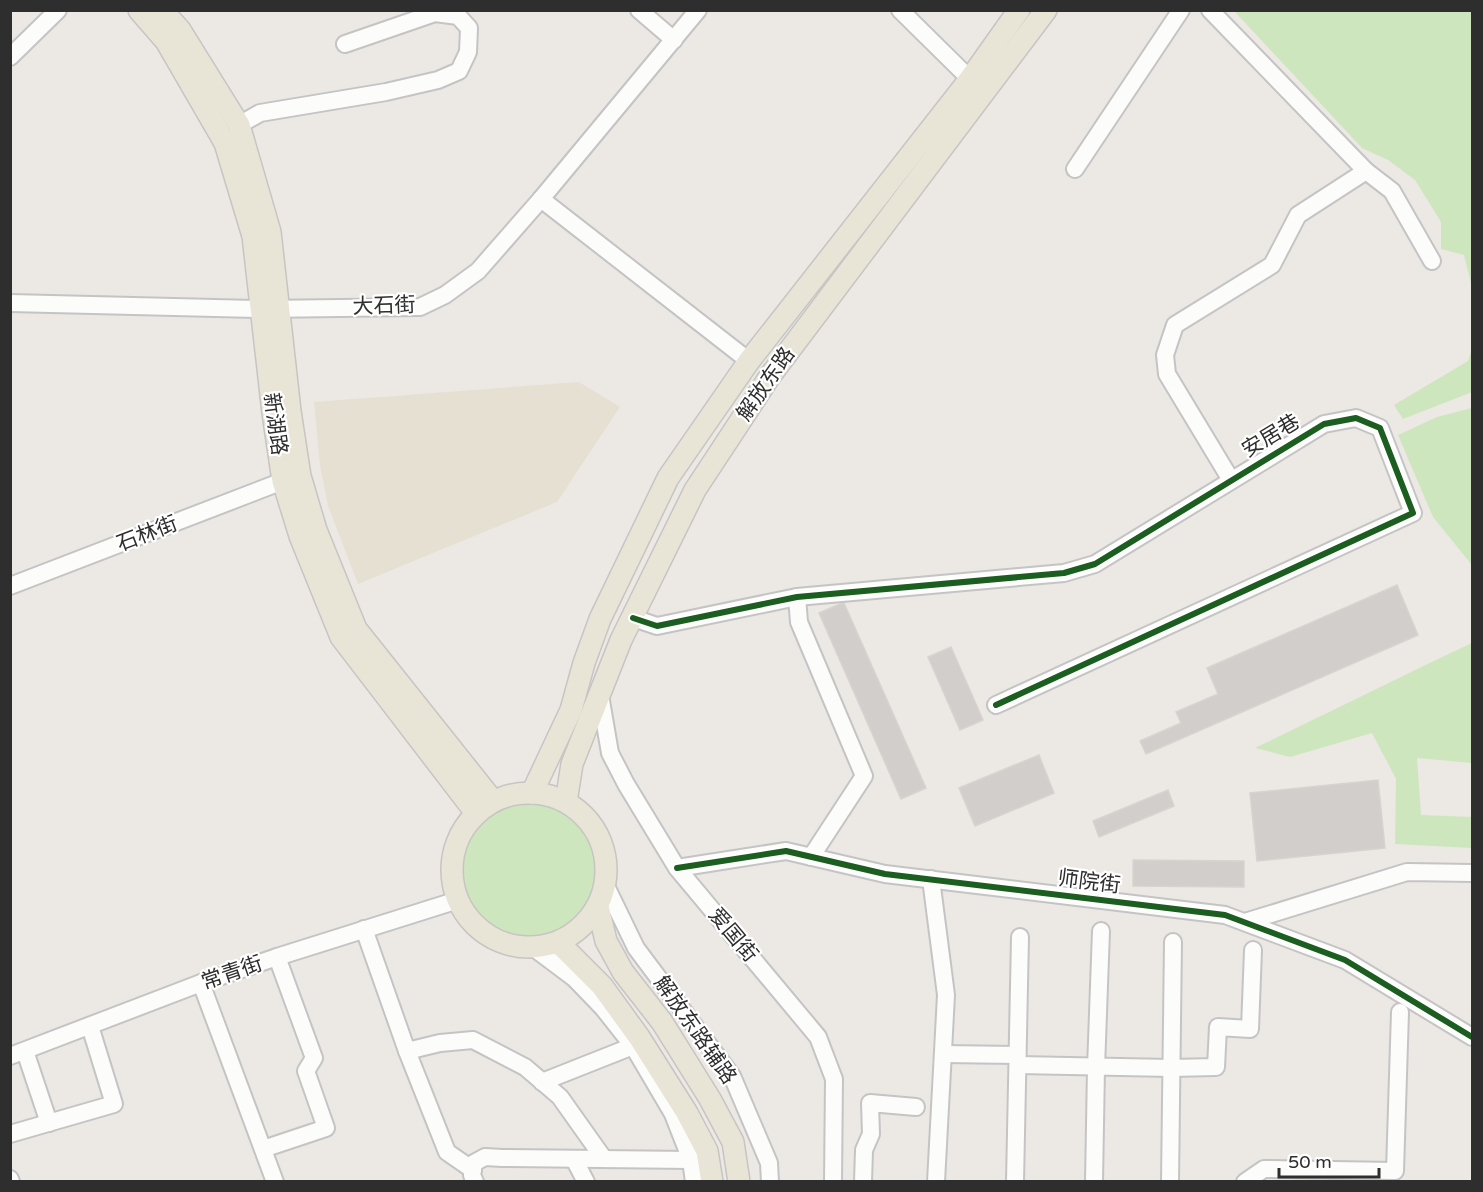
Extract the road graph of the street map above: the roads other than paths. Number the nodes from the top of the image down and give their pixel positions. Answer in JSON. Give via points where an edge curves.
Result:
{"nodes":[{"id":1,"x":58,"y":10,"type":"edge"},
{"id":2,"x":139,"y":10,"type":"edge"},
{"id":3,"x":162,"y":10,"type":"edge"},
{"id":4,"x":639,"y":10,"type":"edge"},
{"id":5,"x":699,"y":10,"type":"edge"},
{"id":6,"x":900,"y":10,"type":"edge"},
{"id":7,"x":1019,"y":10,"type":"edge"},
{"id":8,"x":1046,"y":10,"type":"edge"},
{"id":9,"x":1180,"y":10,"type":"edge"},
{"id":10,"x":1210,"y":10,"type":"edge"},
{"id":11,"x":674,"y":40,"type":"junction"},
{"id":12,"x":345,"y":44,"type":"dead end"},
{"id":13,"x":10,"y":57,"type":"edge"},
{"id":14,"x":970,"y":79,"type":"junction"},
{"id":15,"x":239,"y":125,"type":"junction"},
{"id":16,"x":1075,"y":168,"type":"dead end"},
{"id":17,"x":1366,"y":171,"type":"junction"},
{"id":18,"x":541,"y":199,"type":"junction"},
{"id":19,"x":1432,"y":261,"type":"dead end"},
{"id":20,"x":10,"y":303,"type":"edge"},
{"id":21,"x":270,"y":308,"type":"junction"},
{"id":22,"x":749,"y":361,"type":"junction"},
{"id":23,"x":292,"y":479,"type":"junction"},
{"id":24,"x":1231,"y":480,"type":"junction"},
{"id":25,"x":10,"y":586,"type":"edge"},
{"id":26,"x":797,"y":597,"type":"junction"},
{"id":27,"x":633,"y":618,"type":"junction"},
{"id":28,"x":600,"y":695,"type":"junction"},
{"id":29,"x":996,"y":705,"type":"dead end"},
{"id":30,"x":532,"y":793,"type":"junction"},
{"id":31,"x":566,"y":802,"type":"junction"},
{"id":32,"x":485,"y":807,"type":"junction"},
{"id":33,"x":811,"y":857,"type":"junction"},
{"id":34,"x":677,"y":868,"type":"junction"},
{"id":35,"x":1473,"y":873,"type":"edge"},
{"id":36,"x":931,"y":879,"type":"junction"},
{"id":37,"x":605,"y":884,"type":"junction"},
{"id":38,"x":458,"y":900,"type":"junction"},
{"id":39,"x":598,"y":907,"type":"junction"},
{"id":40,"x":1245,"y":922,"type":"junction"},
{"id":41,"x":364,"y":929,"type":"junction"},
{"id":42,"x":1101,"y":931,"type":"dead end"},
{"id":43,"x":1020,"y":937,"type":"dead end"},
{"id":44,"x":558,"y":942,"type":"junction"},
{"id":45,"x":1173,"y":942,"type":"dead end"},
{"id":46,"x":534,"y":948,"type":"junction"},
{"id":47,"x":1253,"y":950,"type":"dead end"},
{"id":48,"x":277,"y":957,"type":"junction"},
{"id":49,"x":201,"y":983,"type":"junction"},
{"id":50,"x":1401,"y":1012,"type":"dead end"},
{"id":51,"x":90,"y":1026,"type":"junction"},
{"id":52,"x":1473,"y":1037,"type":"edge"},
{"id":53,"x":633,"y":1046,"type":"junction"},
{"id":54,"x":406,"y":1051,"type":"junction"},
{"id":55,"x":18,"y":1054,"type":"edge"},
{"id":56,"x":943,"y":1054,"type":"junction"},
{"id":57,"x":1018,"y":1060,"type":"junction"},
{"id":58,"x":1096,"y":1068,"type":"junction"},
{"id":59,"x":1172,"y":1068,"type":"junction"},
{"id":60,"x":542,"y":1082,"type":"junction"},
{"id":61,"x":916,"y":1107,"type":"dead end"},
{"id":62,"x":49,"y":1123,"type":"junction"},
{"id":63,"x":10,"y":1134,"type":"edge"},
{"id":64,"x":263,"y":1149,"type":"junction"},
{"id":65,"x":574,"y":1159,"type":"junction"},
{"id":66,"x":604,"y":1160,"type":"junction"},
{"id":67,"x":691,"y":1160,"type":"junction"},
{"id":68,"x":474,"y":1176,"type":"edge"},
{"id":69,"x":1246,"y":1181,"type":"edge"},
{"id":70,"x":275,"y":1182,"type":"edge"},
{"id":71,"x":586,"y":1182,"type":"edge"},
{"id":72,"x":694,"y":1182,"type":"edge"},
{"id":73,"x":712,"y":1182,"type":"edge"},
{"id":74,"x":739,"y":1182,"type":"edge"},
{"id":75,"x":770,"y":1182,"type":"edge"},
{"id":76,"x":833,"y":1182,"type":"edge"},
{"id":77,"x":863,"y":1182,"type":"edge"},
{"id":78,"x":936,"y":1182,"type":"edge"},
{"id":79,"x":1015,"y":1182,"type":"edge"},
{"id":80,"x":1094,"y":1182,"type":"edge"},
{"id":81,"x":1170,"y":1182,"type":"edge"}],
"edges":[{"from":1,"to":13,"type":"street"},
{"from":2,"to":21,"type":"main road","name":"新湖路","via":[[166,41],[225,143]]},
{"from":3,"to":15,"type":"main road","name":"新湖路","via":[[180,30]]},
{"from":4,"to":11,"type":"street"},
{"from":5,"to":11,"type":"street","name":"大石街"},
{"from":6,"to":14,"type":"street"},
{"from":7,"to":14,"type":"main road","name":"解放东路"},
{"from":8,"to":27,"type":"main road","name":"解放东路","via":[[770,375],[695,490]]},
{"from":9,"to":16,"type":"street"},
{"from":10,"to":17,"type":"street"},
{"from":11,"to":18,"type":"street","name":"大石街"},
{"from":12,"to":15,"type":"street","via":[[435,13],[458,16],[469,28],[468,52],[459,71],[438,80],[260,113]]},
{"from":14,"to":22,"type":"main road","name":"解放东路"},
{"from":15,"to":21,"type":"main road","name":"新湖路","via":[[270,232]]},
{"from":17,"to":19,"type":"street","via":[[1392,191]]},
{"from":17,"to":24,"type":"street","via":[[1298,215],[1272,265],[1175,325],[1165,355],[1167,374]]},
{"from":18,"to":21,"type":"street","name":"大石街","via":[[478,271],[420,307]]},
{"from":18,"to":22,"type":"street"},
{"from":20,"to":21,"type":"street","name":"大石街"},
{"from":21,"to":23,"type":"main road","name":"新湖路","via":[[273,413]]},
{"from":22,"to":30,"type":"main road","name":"解放东路","via":[[668,478],[600,619],[571,710]]},
{"from":23,"to":25,"type":"street","name":"石林街"},
{"from":23,"to":32,"type":"main road","name":"新湖路","via":[[357,629]]},
{"from":24,"to":26,"type":"street","name":"安居巷","via":[[1095,564],[1064,573]]},
{"from":24,"to":29,"type":"street","name":"安居巷","via":[[1324,424],[1356,418],[1380,428],[1413,513]]},
{"from":26,"to":27,"type":"street","name":"安居巷","via":[[657,626]]},
{"from":26,"to":33,"type":"street","via":[[799,622],[864,776]]},
{"from":27,"to":28,"type":"main road","name":"解放东路"},
{"from":28,"to":31,"type":"main road","name":"解放东路","via":[[572,764]]},
{"from":28,"to":34,"type":"street","name":"爱国街","via":[[610,753]]},
{"from":30,"to":31,"type":"main road"},
{"from":30,"to":32,"type":"main road","via":[[512,794]]},
{"from":31,"to":37,"type":"main road","via":[[585,817],[599,837],[606,860]]},
{"from":32,"to":38,"type":"main road","via":[[462,831],[453,854],[452,877]]},
{"from":33,"to":34,"type":"street","name":"师院街","via":[[786,851]]},
{"from":33,"to":36,"type":"street","name":"师院街","via":[[885,874]]},
{"from":34,"to":76,"type":"street","name":"爱国街","via":[[818,1037],[834,1079]]},
{"from":35,"to":40,"type":"street","via":[[1407,872]]},
{"from":36,"to":40,"type":"street","name":"师院街","via":[[1225,915]]},
{"from":36,"to":56,"type":"street","via":[[946,994]]},
{"from":37,"to":39,"type":"main road"},
{"from":37,"to":75,"type":"street","name":"解放东路辅路","via":[[636,948],[732,1076],[769,1163]]},
{"from":38,"to":41,"type":"street","name":"常青街"},
{"from":38,"to":46,"type":"main road","via":[[470,920],[488,936],[510,946]]},
{"from":39,"to":44,"type":"main road","via":[[579,930]]},
{"from":39,"to":74,"type":"main road","via":[[606,941],[623,972],[662,1022],[733,1143]]},
{"from":40,"to":52,"type":"street","name":"师院街","via":[[1345,960]]},
{"from":41,"to":48,"type":"street","name":"常青街"},
{"from":41,"to":54,"type":"street"},
{"from":42,"to":58,"type":"street"},
{"from":43,"to":57,"type":"street"},
{"from":44,"to":46,"type":"main road"},
{"from":44,"to":73,"type":"main road","via":[[602,986],[639,1037],[707,1151]]},
{"from":45,"to":59,"type":"street"},
{"from":46,"to":53,"type":"street","via":[[574,978]]},
{"from":47,"to":59,"type":"street","via":[[1250,1029],[1218,1027],[1216,1067]]},
{"from":48,"to":49,"type":"street","name":"常青街"},
{"from":48,"to":64,"type":"street","via":[[314,1058],[306,1071],[326,1128]]},
{"from":49,"to":51,"type":"street","name":"常青街"},
{"from":49,"to":64,"type":"street"},
{"from":50,"to":69,"type":"street","via":[[1395,1171],[1264,1169]]},
{"from":51,"to":55,"type":"street","name":"常青街"},
{"from":51,"to":62,"type":"street","via":[[114,1104]]},
{"from":53,"to":60,"type":"street"},
{"from":53,"to":67,"type":"street","via":[[673,1114]]},
{"from":54,"to":60,"type":"street","via":[[473,1040],[525,1067]]},
{"from":54,"to":68,"type":"street","via":[[447,1152]]},
{"from":55,"to":62,"type":"street"},
{"from":56,"to":57,"type":"street"},
{"from":56,"to":78,"type":"street"},
{"from":57,"to":58,"type":"street"},
{"from":57,"to":79,"type":"street"},
{"from":58,"to":59,"type":"street"},
{"from":58,"to":80,"type":"street"},
{"from":59,"to":81,"type":"street"},
{"from":60,"to":66,"type":"street","via":[[560,1097]]},
{"from":61,"to":77,"type":"street","via":[[870,1103],[871,1134],[864,1150]]},
{"from":62,"to":63,"type":"street"},
{"from":64,"to":70,"type":"street"},
{"from":65,"to":66,"type":"street"},
{"from":65,"to":68,"type":"street","via":[[485,1157],[474,1163]]},
{"from":65,"to":71,"type":"street"},
{"from":66,"to":67,"type":"street"},
{"from":67,"to":72,"type":"street"}]}
